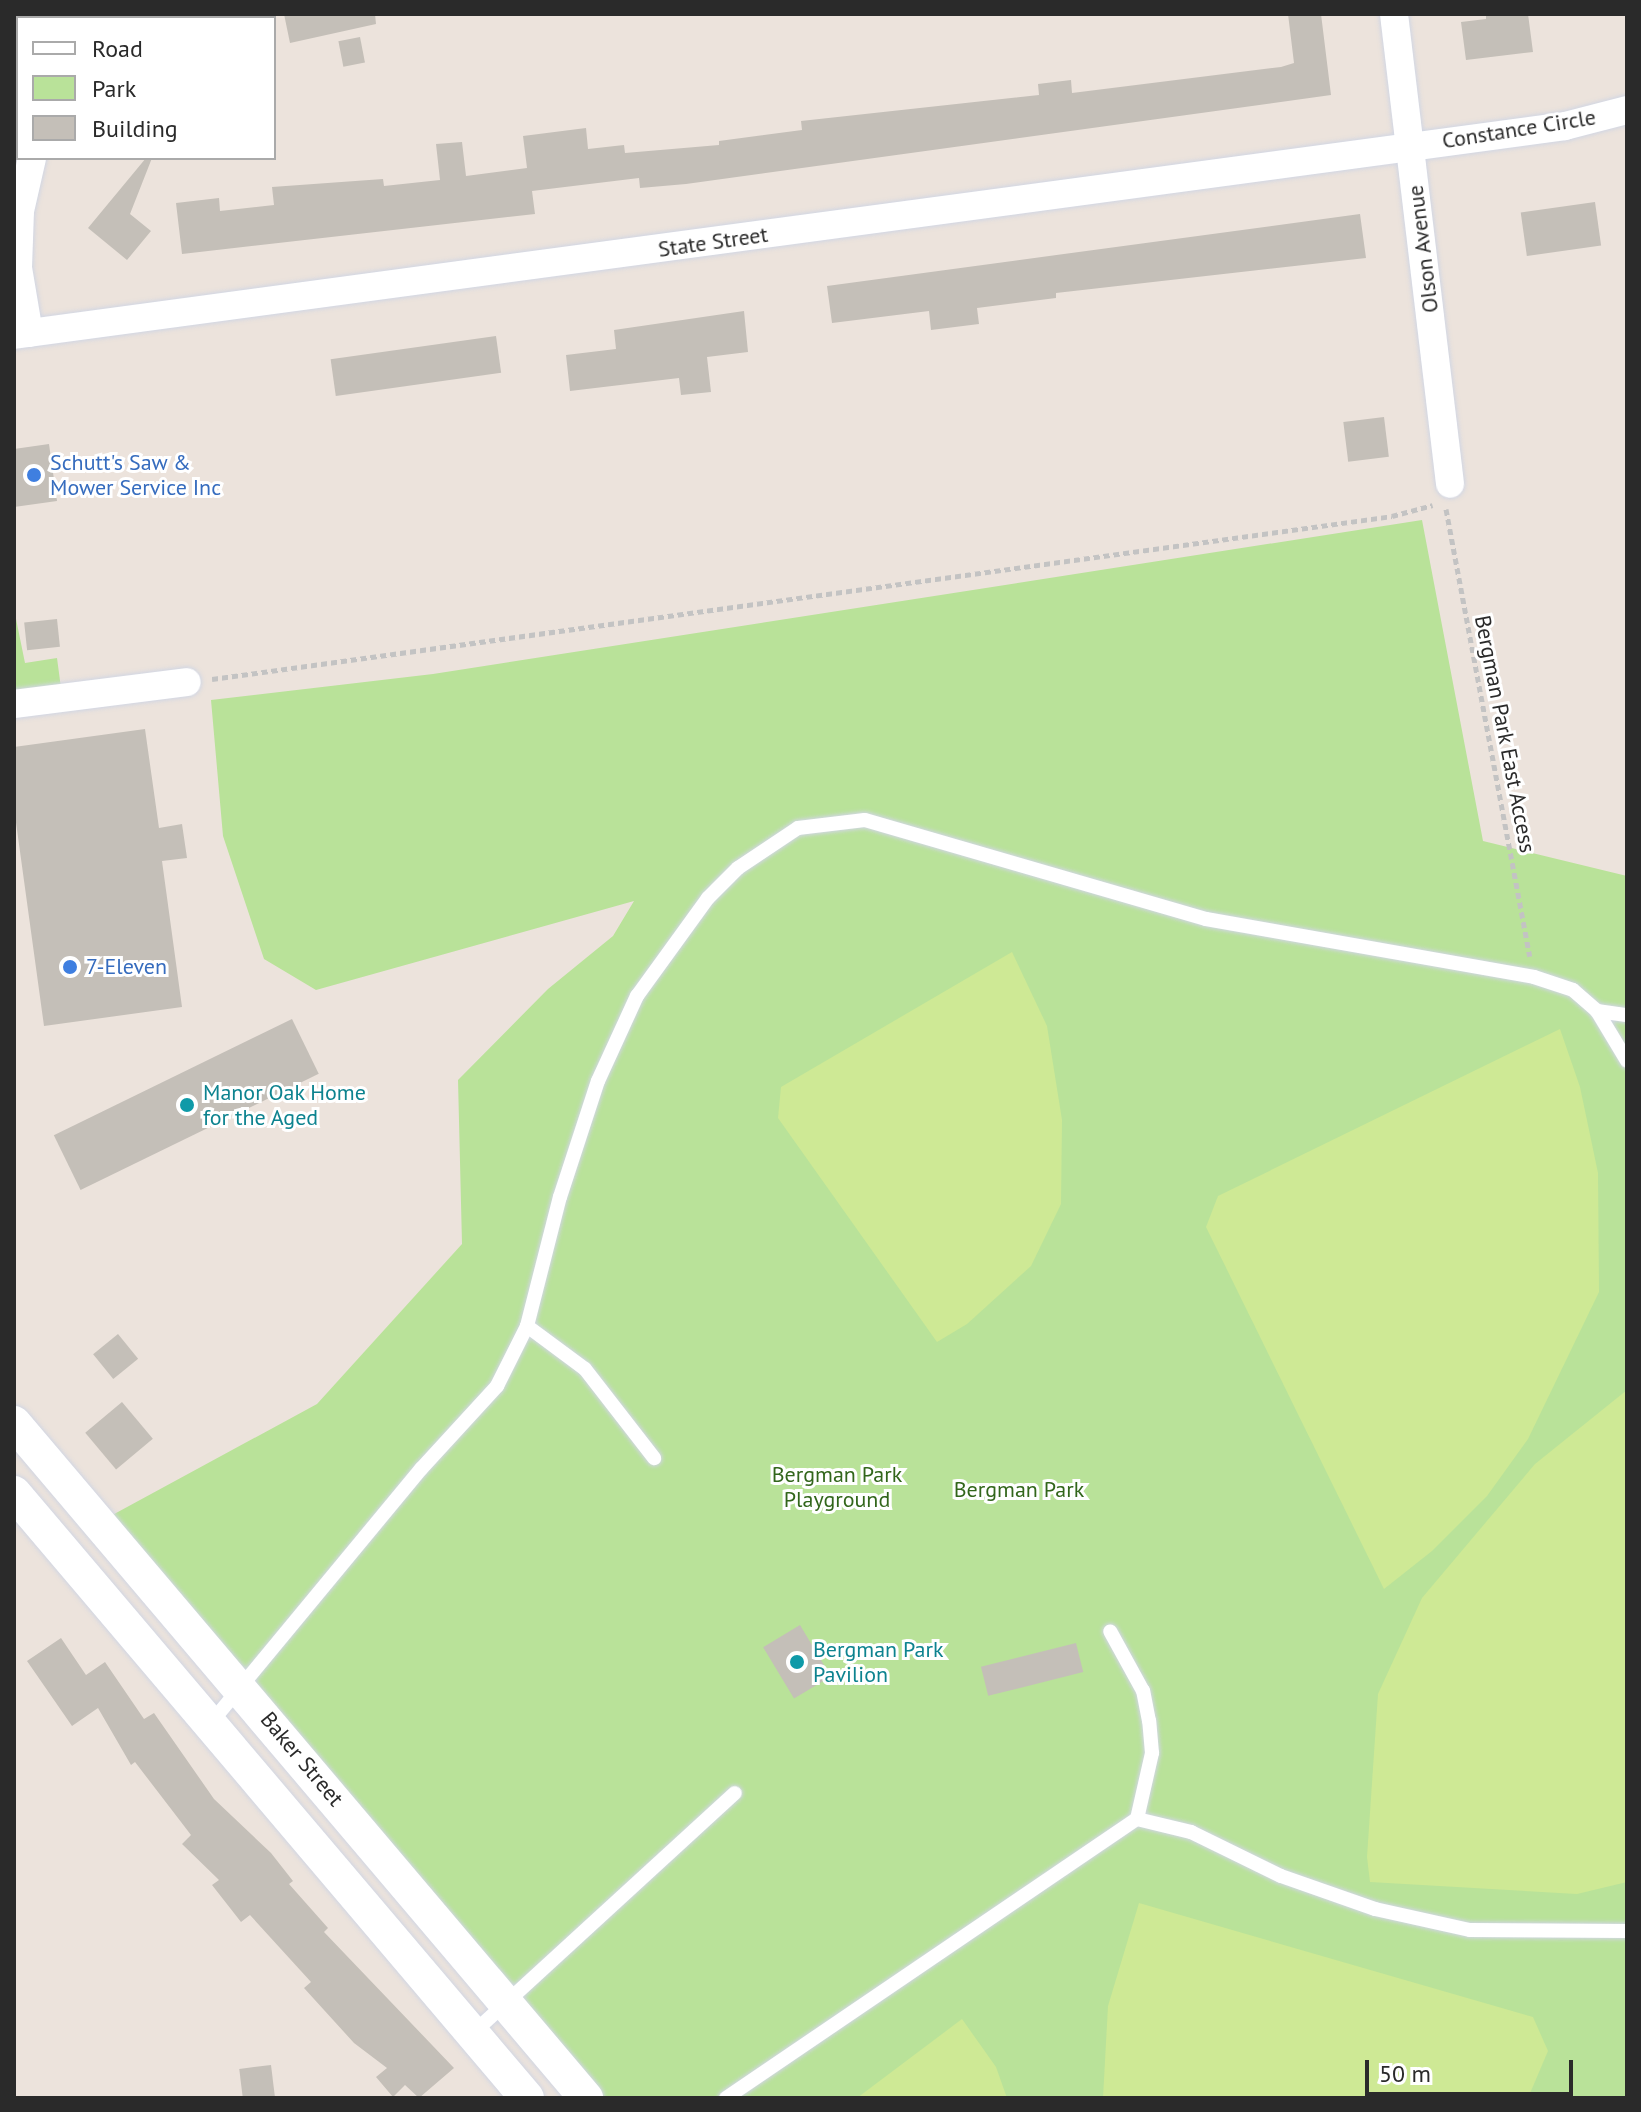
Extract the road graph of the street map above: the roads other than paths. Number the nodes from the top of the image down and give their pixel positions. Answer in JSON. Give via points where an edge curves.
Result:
{"nodes":[{"id":1,"x":1394,"y":14,"type":"edge"},
{"id":2,"x":1627,"y":110,"type":"edge"},
{"id":3,"x":1411,"y":146,"type":"junction"},
{"id":4,"x":32,"y":160,"type":"edge"},
{"id":5,"x":22,"y":334,"type":"edge"},
{"id":6,"x":1447,"y":490,"type":"road end"},
{"id":7,"x":187,"y":682,"type":"road end"},
{"id":8,"x":14,"y":704,"type":"edge"},
{"id":9,"x":1597,"y":1011,"type":"junction"},
{"id":10,"x":1627,"y":1015,"type":"edge"},
{"id":11,"x":1627,"y":1061,"type":"edge"},
{"id":12,"x":527,"y":1326,"type":"junction"},
{"id":13,"x":14,"y":1423,"type":"edge"},
{"id":14,"x":654,"y":1458,"type":"dead end"},
{"id":15,"x":14,"y":1493,"type":"edge"},
{"id":16,"x":1110,"y":1631,"type":"dead end"},
{"id":17,"x":242,"y":1686,"type":"junction"},
{"id":18,"x":210,"y":1724,"type":"junction"},
{"id":19,"x":735,"y":1793,"type":"dead end"},
{"id":20,"x":1137,"y":1819,"type":"junction"},
{"id":21,"x":1627,"y":1931,"type":"edge"},
{"id":22,"x":506,"y":2003,"type":"junction"},
{"id":23,"x":473,"y":2034,"type":"junction"},
{"id":24,"x":527,"y":2098,"type":"edge"},
{"id":25,"x":586,"y":2098,"type":"edge"},
{"id":26,"x":726,"y":2098,"type":"edge"}],
"edges":[{"from":1,"to":3,"type":"street","name":"Olson Avenue"},
{"from":2,"to":3,"type":"street","name":"Constance Circle","via":[[1565,126]]},
{"from":3,"to":5,"type":"street","name":"State Street"},
{"from":3,"to":6,"type":"street","name":"Olson Avenue"},
{"from":4,"to":5,"type":"street","via":[[20,211]]},
{"from":7,"to":8,"type":"street"},
{"from":9,"to":10,"type":"lane"},
{"from":9,"to":11,"type":"lane"},
{"from":9,"to":12,"type":"lane","via":[[1573,990],[1534,977],[1206,919],[865,820],[798,828],[738,868],[708,898],[637,996],[579,1136]]},
{"from":12,"to":14,"type":"lane","via":[[585,1369]]},
{"from":12,"to":17,"type":"lane","via":[[497,1386],[421,1469]]},
{"from":13,"to":17,"type":"street","name":"Baker Street"},
{"from":15,"to":18,"type":"street"},
{"from":16,"to":20,"type":"lane","via":[[1143,1691],[1149,1721],[1152,1753]]},
{"from":17,"to":18,"type":"lane"},
{"from":17,"to":22,"type":"street","name":"Baker Street"},
{"from":18,"to":23,"type":"street"},
{"from":19,"to":22,"type":"lane"},
{"from":20,"to":21,"type":"lane","via":[[1191,1832],[1281,1876],[1375,1909],[1470,1930]]},
{"from":20,"to":26,"type":"lane"},
{"from":22,"to":23,"type":"lane"},
{"from":22,"to":25,"type":"street","name":"Baker Street"},
{"from":23,"to":24,"type":"street"}]}
